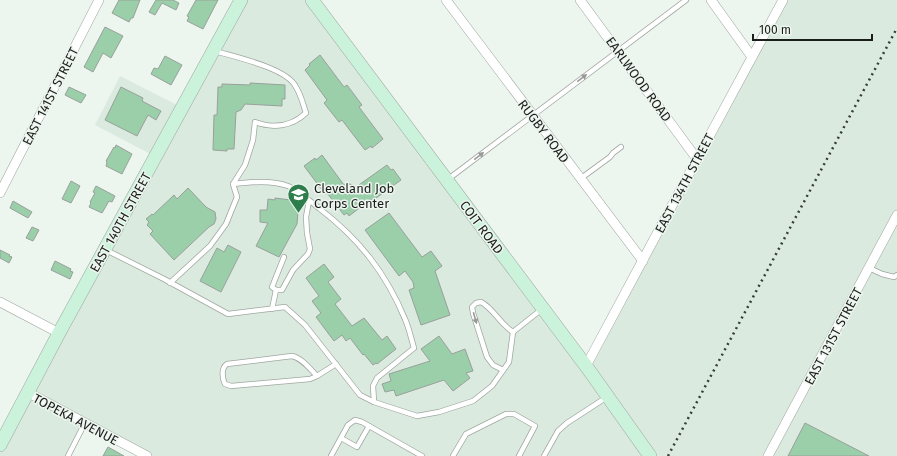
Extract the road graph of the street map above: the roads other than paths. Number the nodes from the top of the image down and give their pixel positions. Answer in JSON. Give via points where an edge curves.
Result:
{"nodes":[{"id":1,"x":99,"y":0,"type":"edge"},
{"id":2,"x":242,"y":0,"type":"edge"},
{"id":3,"x":312,"y":0,"type":"edge"},
{"id":4,"x":446,"y":0,"type":"edge"},
{"id":5,"x":580,"y":0,"type":"edge"},
{"id":6,"x":686,"y":0,"type":"edge"},
{"id":7,"x":711,"y":0,"type":"edge"},
{"id":8,"x":783,"y":0,"type":"edge"},
{"id":9,"x":214,"y":51,"type":"junction"},
{"id":10,"x":618,"y":51,"type":"junction"},
{"id":11,"x":752,"y":57,"type":"junction"},
{"id":12,"x":533,"y":115,"type":"junction"},
{"id":13,"x":621,"y":147,"type":"dead end"},
{"id":14,"x":697,"y":159,"type":"junction"},
{"id":15,"x":580,"y":179,"type":"junction"},
{"id":16,"x":447,"y":180,"type":"junction"},
{"id":17,"x":233,"y":184,"type":"junction"},
{"id":18,"x":0,"y":193,"type":"edge"},
{"id":19,"x":310,"y":201,"type":"junction"},
{"id":20,"x":897,"y":215,"type":"edge"},
{"id":21,"x":105,"y":250,"type":"junction"},
{"id":22,"x":284,"y":257,"type":"dead end"},
{"id":23,"x":643,"y":261,"type":"junction"},
{"id":24,"x":869,"y":268,"type":"junction"},
{"id":25,"x":897,"y":275,"type":"edge"},
{"id":26,"x":170,"y":283,"type":"junction"},
{"id":27,"x":276,"y":290,"type":"junction"},
{"id":28,"x":0,"y":302,"type":"edge"},
{"id":29,"x":543,"y":308,"type":"junction"},
{"id":30,"x":272,"y":309,"type":"junction"},
{"id":31,"x":513,"y":332,"type":"junction"},
{"id":32,"x":59,"y":333,"type":"junction"},
{"id":33,"x":336,"y":364,"type":"junction"},
{"id":34,"x":586,"y":366,"type":"junction"},
{"id":35,"x":503,"y":370,"type":"junction"},
{"id":36,"x":317,"y":376,"type":"junction"},
{"id":37,"x":27,"y":392,"type":"junction"},
{"id":38,"x":608,"y":396,"type":"junction"},
{"id":39,"x":374,"y":402,"type":"junction"},
{"id":40,"x":85,"y":423,"type":"junction"},
{"id":41,"x":369,"y":426,"type":"junction"},
{"id":42,"x":341,"y":438,"type":"junction"},
{"id":43,"x":0,"y":445,"type":"edge"},
{"id":44,"x":141,"y":455,"type":"edge"},
{"id":45,"x":68,"y":456,"type":"edge"},
{"id":46,"x":331,"y":456,"type":"edge"},
{"id":47,"x":422,"y":456,"type":"edge"},
{"id":48,"x":453,"y":456,"type":"edge"},
{"id":49,"x":519,"y":456,"type":"edge"},
{"id":50,"x":544,"y":456,"type":"edge"},
{"id":51,"x":650,"y":456,"type":"edge"},
{"id":52,"x":768,"y":456,"type":"edge"}],
"edges":[{"from":1,"to":18,"type":"street","name":"EAST 141ST STREET"},
{"from":2,"to":9,"type":"street","name":"EAST 140TH STREET"},
{"from":3,"to":16,"type":"street","name":"COIT ROAD"},
{"from":4,"to":12,"type":"street","name":"RUGBY ROAD"},
{"from":5,"to":10,"type":"street","name":"EARLWOOD ROAD"},
{"from":6,"to":10,"type":"lane"},
{"from":7,"to":11,"type":"street"},
{"from":8,"to":11,"type":"street","name":"EAST 134TH STREET"},
{"from":9,"to":17,"type":"lane","via":[[265,66],[285,75],[296,85],[306,113],[299,120],[284,125],[255,122],[253,140],[245,165]]},
{"from":9,"to":21,"type":"street","name":"EAST 140TH STREET"},
{"from":12,"to":10,"type":"lane","one_way":true},
{"from":10,"to":14,"type":"street","name":"EARLWOOD ROAD"},
{"from":11,"to":14,"type":"street","name":"EAST 134TH STREET"},
{"from":12,"to":15,"type":"street","name":"RUGBY ROAD"},
{"from":16,"to":12,"type":"lane","one_way":true},
{"from":13,"to":15,"type":"lane"},
{"from":14,"to":23,"type":"street","name":"EAST 134TH STREET"},
{"from":15,"to":23,"type":"street","name":"RUGBY ROAD"},
{"from":16,"to":29,"type":"street","name":"COIT ROAD"},
{"from":17,"to":19,"type":"lane","via":[[252,182],[289,186]]},
{"from":17,"to":26,"type":"lane","via":[[237,196],[226,224],[210,246]]},
{"from":19,"to":27,"type":"lane","via":[[306,217],[310,249],[293,270],[282,290]]},
{"from":19,"to":39,"type":"lane","via":[[341,225],[368,253],[391,288],[406,320],[414,348],[377,378],[373,386]]},
{"from":20,"to":24,"type":"street","name":"EAST 131ST STREET"},
{"from":21,"to":26,"type":"lane"},
{"from":21,"to":32,"type":"street","name":"EAST 140TH STREET"},
{"from":22,"to":27,"type":"lane","via":[[272,287]]},
{"from":23,"to":34,"type":"street","name":"EAST 134TH STREET"},
{"from":24,"to":25,"type":"lane","via":[[882,274],[894,277]]},
{"from":24,"to":52,"type":"street","name":"EAST 131ST STREET"},
{"from":26,"to":30,"type":"lane","via":[[228,314]]},
{"from":27,"to":30,"type":"lane"},
{"from":28,"to":32,"type":"street"},
{"from":29,"to":31,"type":"lane"},
{"from":29,"to":34,"type":"street","name":"COIT ROAD"},
{"from":30,"to":33,"type":"lane","via":[[285,307],[305,325]]},
{"from":31,"to":35,"type":"lane","via":[[509,362]]},
{"from":31,"to":35,"type":"lane","one_way":true,"via":[[488,305],[481,302],[472,307],[487,357],[493,365]]},
{"from":32,"to":37,"type":"street","name":"EAST 140TH STREET"},
{"from":33,"to":36,"type":"lane"},
{"from":33,"to":39,"type":"lane","via":[[360,395]]},
{"from":34,"to":38,"type":"street","name":"COIT ROAD"},
{"from":35,"to":39,"type":"lane","via":[[492,386],[473,401],[439,412],[417,416]]},
{"from":36,"to":36,"type":"lane","via":[[302,381],[228,386],[223,380],[223,369],[227,364],[292,356],[301,360]]},
{"from":37,"to":40,"type":"street","name":"TOPEKA AVENUE"},
{"from":37,"to":43,"type":"street","name":"EAST 140TH STREET"},
{"from":38,"to":50,"type":"lane","via":[[558,431]]},
{"from":38,"to":51,"type":"street","name":"COIT ROAD"},
{"from":40,"to":44,"type":"street","name":"TOPEKA AVENUE"},
{"from":40,"to":45,"type":"lane"},
{"from":41,"to":42,"type":"lane","via":[[354,420]]},
{"from":41,"to":42,"type":"lane","via":[[357,447]]},
{"from":41,"to":47,"type":"lane"},
{"from":42,"to":46,"type":"lane"},
{"from":48,"to":49,"type":"lane","via":[[466,434],[506,414],[514,414],[535,426]]}]}
